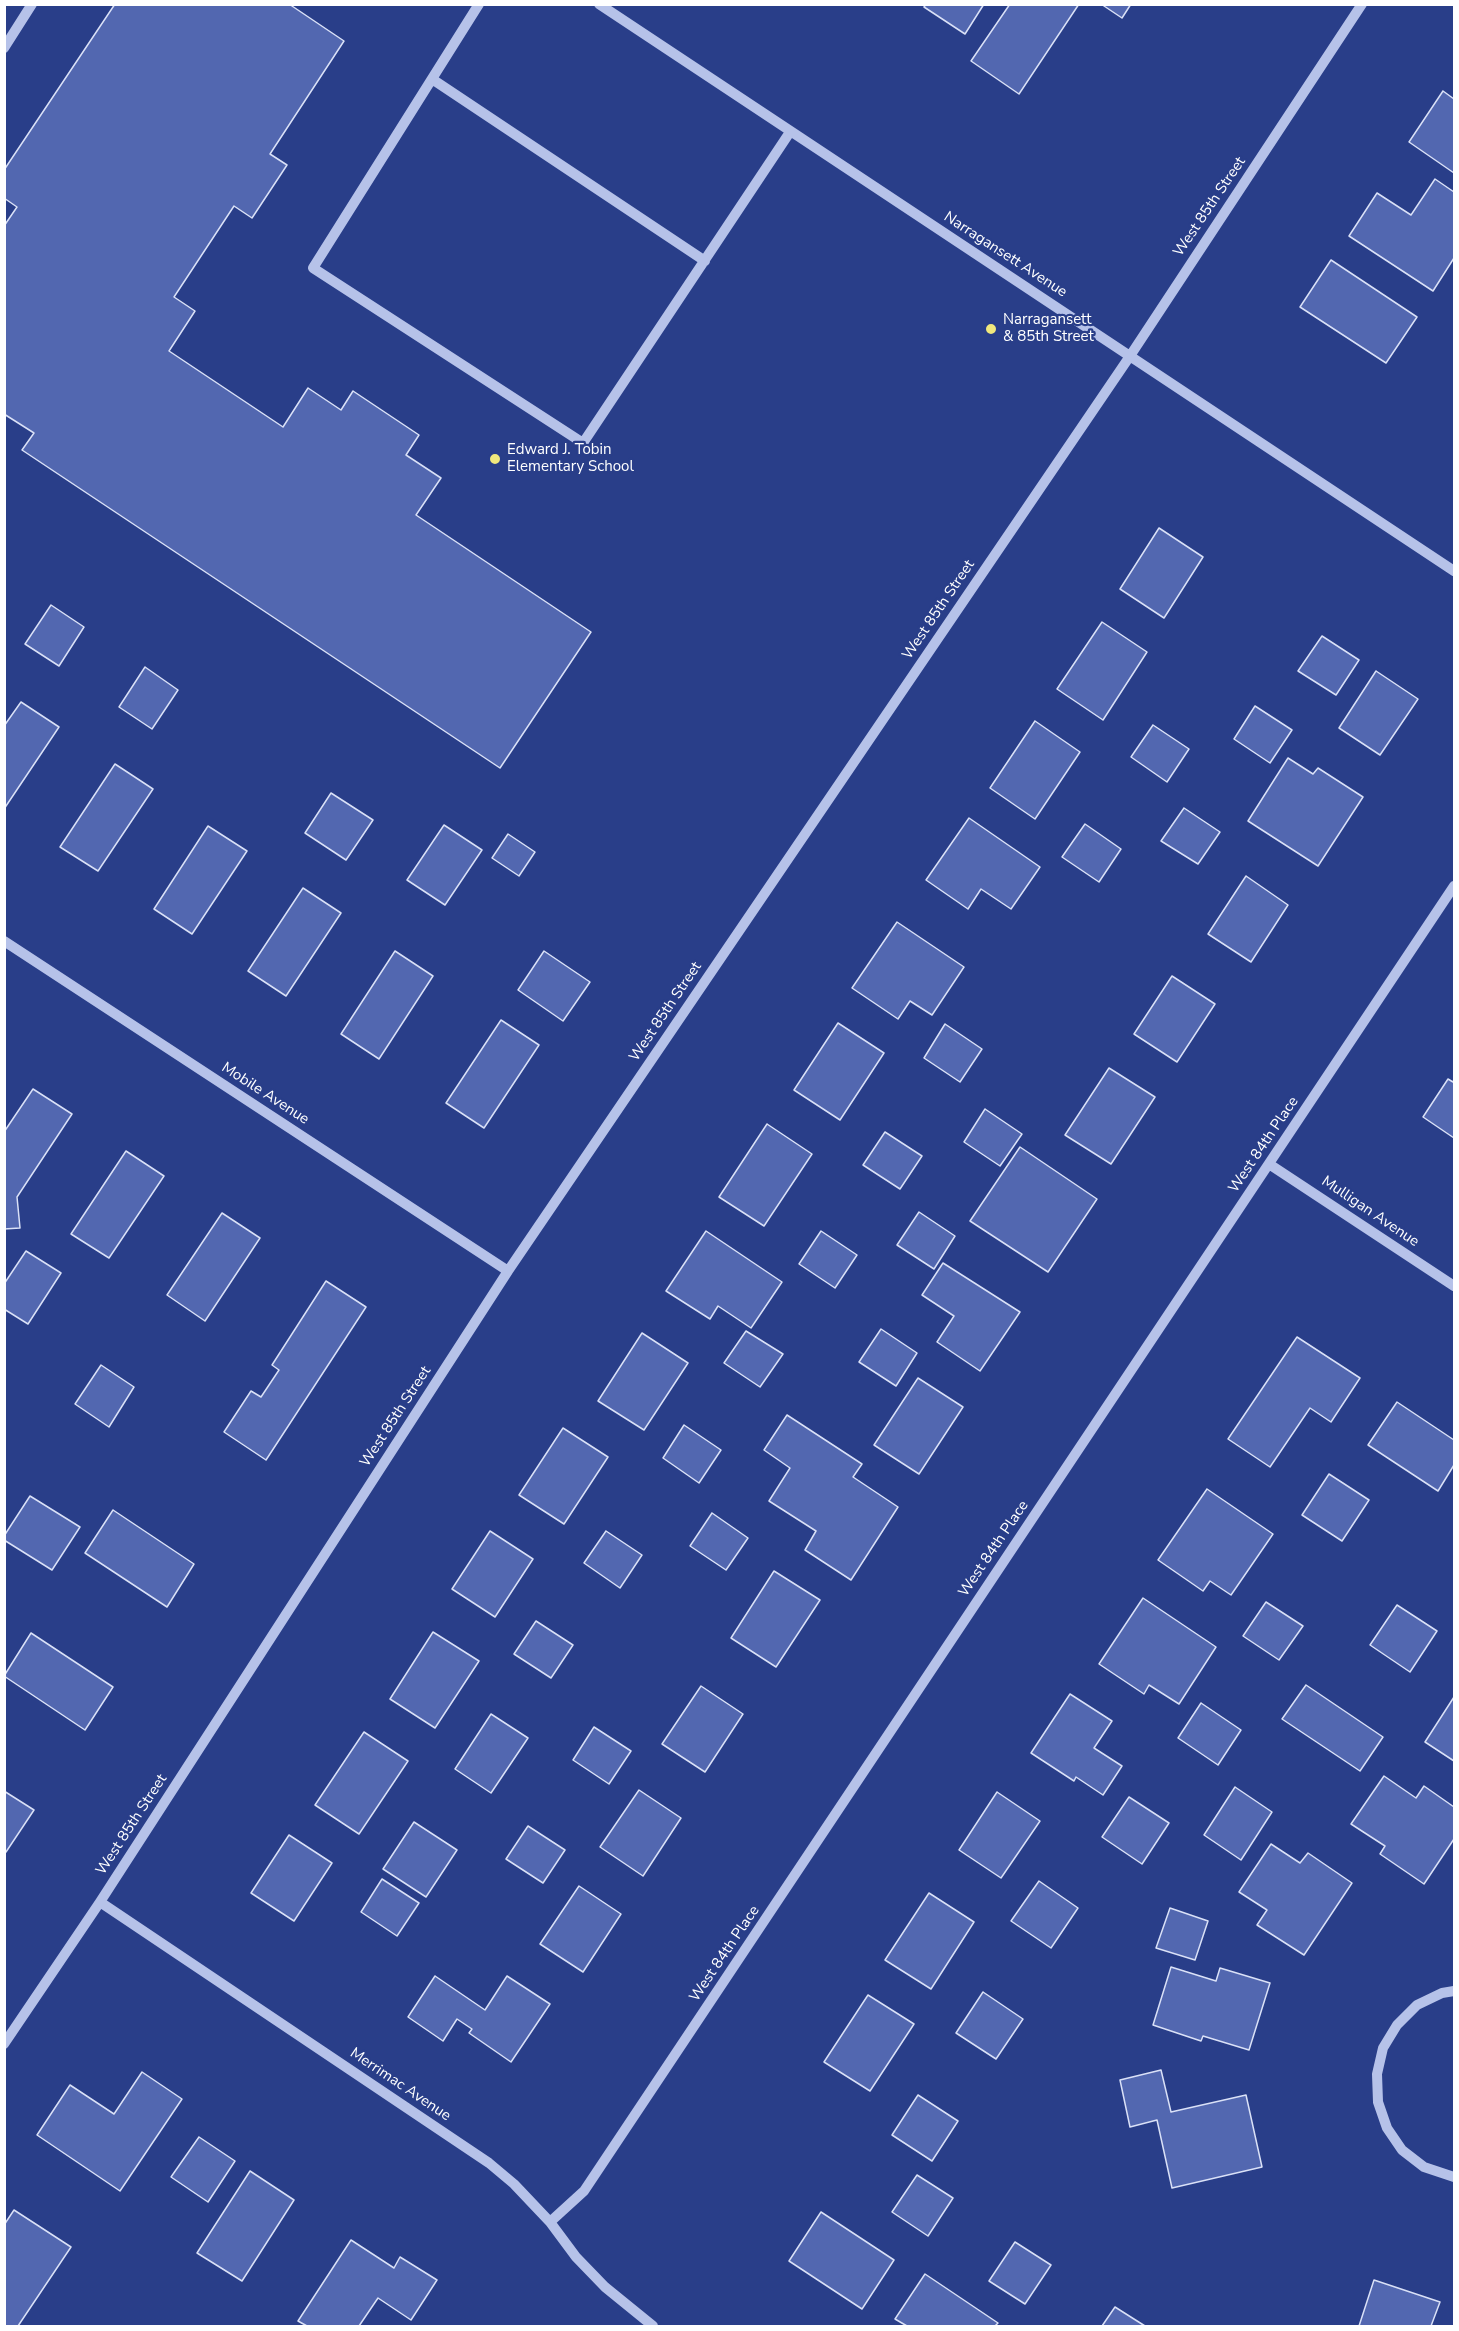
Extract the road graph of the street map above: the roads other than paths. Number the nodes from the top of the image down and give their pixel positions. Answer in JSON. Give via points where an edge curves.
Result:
{"nodes":[{"id":1,"x":33,"y":4,"type":"edge"},
{"id":2,"x":479,"y":4,"type":"edge"},
{"id":3,"x":1362,"y":4,"type":"edge"},
{"id":4,"x":606,"y":6,"type":"edge"},
{"id":5,"x":4,"y":48,"type":"edge"},
{"id":6,"x":432,"y":79,"type":"junction"},
{"id":7,"x":790,"y":132,"type":"junction"},
{"id":8,"x":705,"y":261,"type":"junction"},
{"id":9,"x":1130,"y":356,"type":"junction"},
{"id":10,"x":1455,"y":571,"type":"edge"},
{"id":11,"x":1455,"y":886,"type":"edge"},
{"id":12,"x":4,"y":941,"type":"edge"},
{"id":13,"x":1269,"y":1164,"type":"junction"},
{"id":14,"x":508,"y":1271,"type":"junction"},
{"id":15,"x":1455,"y":1286,"type":"edge"},
{"id":16,"x":100,"y":1902,"type":"junction"},
{"id":17,"x":1455,"y":1991,"type":"edge"},
{"id":18,"x":4,"y":2044,"type":"edge"},
{"id":19,"x":1455,"y":2177,"type":"edge"},
{"id":20,"x":550,"y":2222,"type":"junction"},
{"id":21,"x":653,"y":2326,"type":"edge"}],
"edges":[{"from":1,"to":5,"type":"street"},
{"from":2,"to":6,"type":"street"},
{"from":3,"to":9,"type":"street","name":"West 85th Street"},
{"from":4,"to":7,"type":"street","name":"Narragansett Avenue"},
{"from":6,"to":8,"type":"street"},
{"from":6,"to":8,"type":"street","via":[[313,268],[583,443]]},
{"from":7,"to":8,"type":"street"},
{"from":7,"to":9,"type":"street","name":"Narragansett Avenue"},
{"from":9,"to":10,"type":"street","name":"Narragansett Avenue"},
{"from":9,"to":14,"type":"street","name":"West 85th Street"},
{"from":11,"to":13,"type":"street","name":"West 84th Place"},
{"from":12,"to":14,"type":"street","name":"Mobile Avenue"},
{"from":13,"to":15,"type":"street","name":"Mulligan Avenue"},
{"from":13,"to":20,"type":"street","name":"West 84th Place","via":[[584,2192]]},
{"from":14,"to":16,"type":"street","name":"West 85th Street"},
{"from":16,"to":18,"type":"street","name":"West 85th Street"},
{"from":16,"to":20,"type":"street","name":"Merrimac Avenue","via":[[489,2163]]},
{"from":17,"to":19,"type":"street","via":[[1442,1993],[1418,2006],[1397,2025],[1383,2048],[1377,2074],[1378,2102],[1387,2128],[1402,2150],[1424,2167]]},
{"from":20,"to":21,"type":"street","name":"Merrimac Avenue","via":[[605,2287]]}]}
